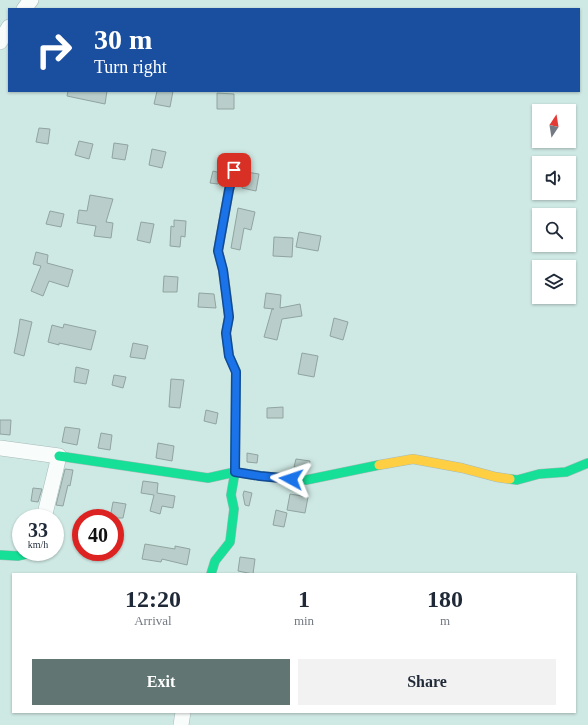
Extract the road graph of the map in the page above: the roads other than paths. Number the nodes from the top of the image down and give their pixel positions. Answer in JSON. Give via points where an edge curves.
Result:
{"nodes":[{"id":1,"x":31,"y":0,"type":"edge"},
{"id":2,"x":25,"y":8,"type":"edge"},
{"id":3,"x":8,"y":29,"type":"edge"},
{"id":4,"x":0,"y":42,"type":"edge"},
{"id":5,"x":234,"y":170,"type":"dead end"},
{"id":6,"x":0,"y":448,"type":"edge"},
{"id":7,"x":59,"y":456,"type":"junction"},
{"id":8,"x":588,"y":463,"type":"edge"},
{"id":9,"x":235,"y":472,"type":"junction"},
{"id":10,"x":46,"y":509,"type":"edge"},
{"id":11,"x":0,"y":555,"type":"edge"},
{"id":12,"x":12,"y":556,"type":"edge"},
{"id":13,"x":211,"y":573,"type":"edge"},
{"id":14,"x":183,"y":713,"type":"edge"},
{"id":15,"x":182,"y":725,"type":"edge"}],
"edges":[{"from":1,"to":2,"type":"street"},
{"from":3,"to":4,"type":"street"},
{"from":5,"to":9,"type":"street","via":[[218,251],[229,317],[226,333],[229,356],[236,372]]},
{"from":6,"to":7,"type":"street"},
{"from":7,"to":9,"type":"street","via":[[208,478]]},
{"from":7,"to":10,"type":"street"},
{"from":8,"to":9,"type":"street","via":[[566,472],[539,474],[517,480],[412,459],[306,480]]},
{"from":9,"to":13,"type":"street","via":[[231,495],[234,509],[230,542],[215,561]]},
{"from":11,"to":12,"type":"street"},
{"from":14,"to":15,"type":"street"}]}
